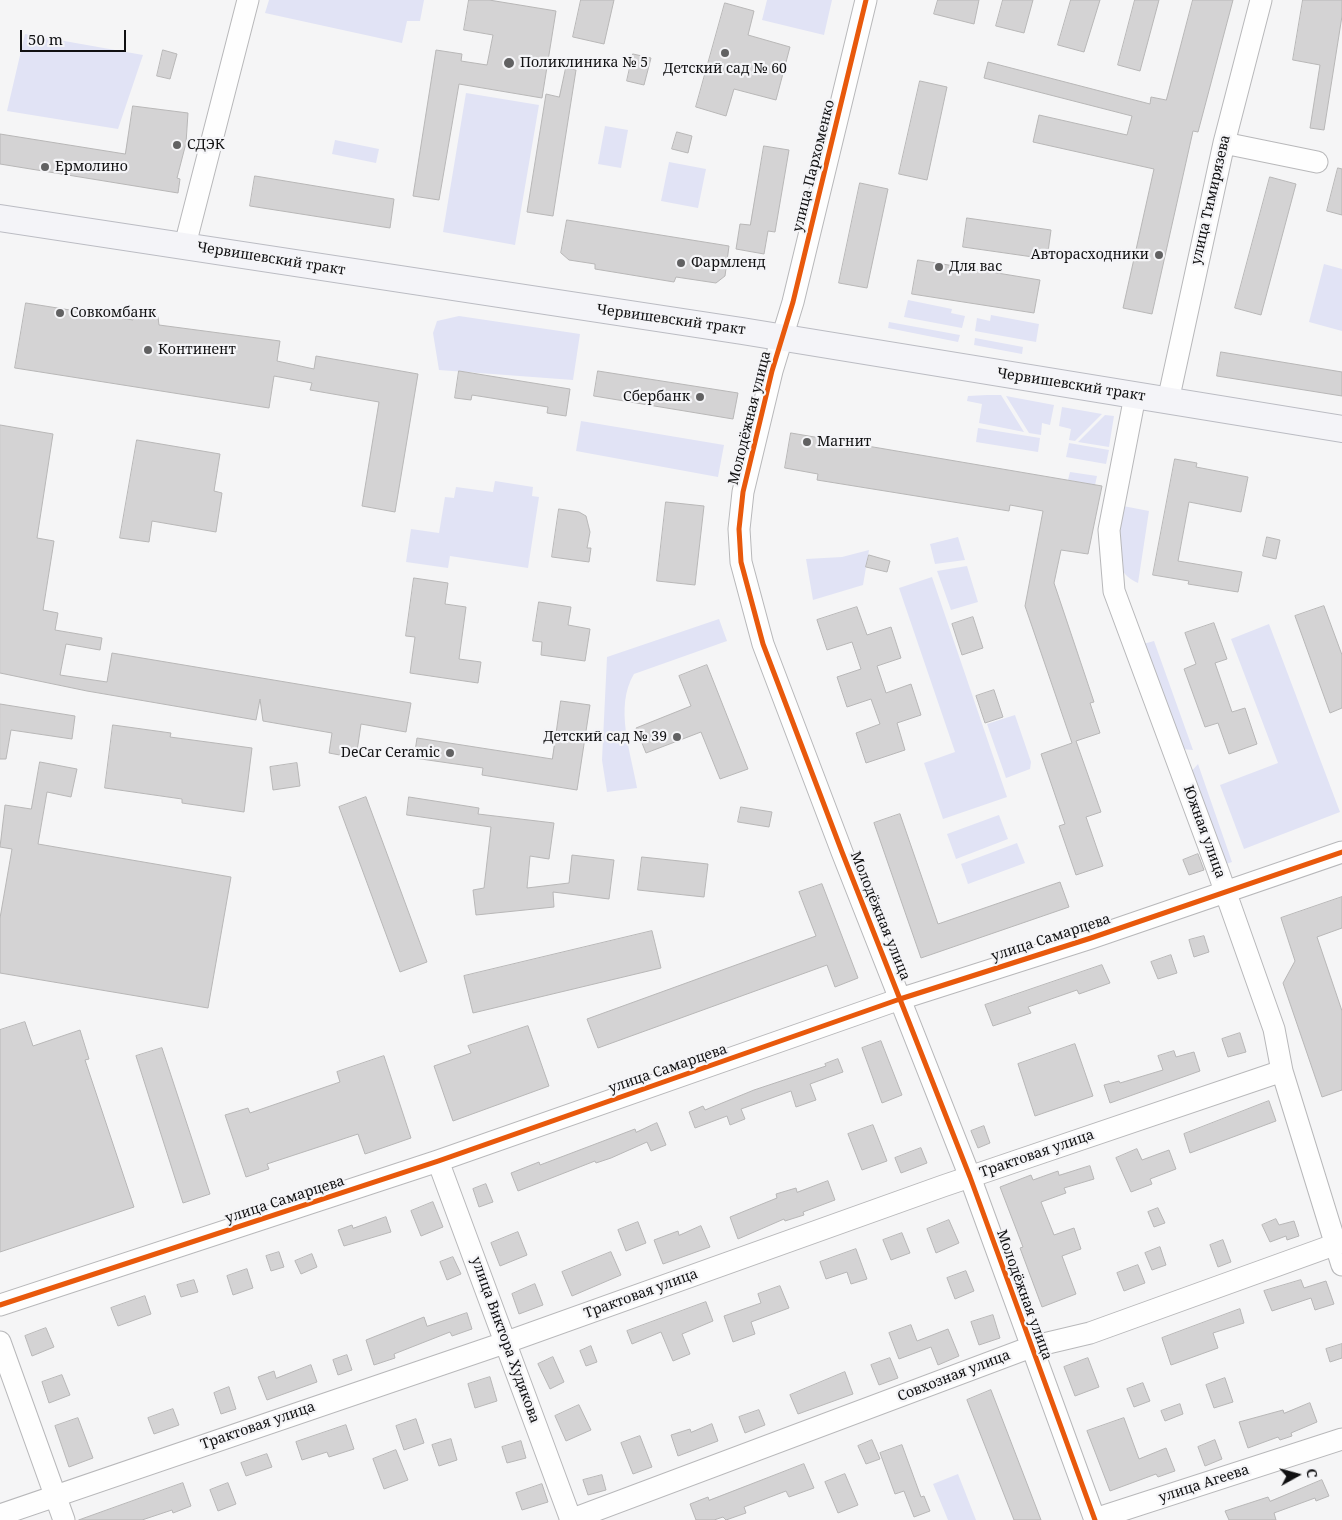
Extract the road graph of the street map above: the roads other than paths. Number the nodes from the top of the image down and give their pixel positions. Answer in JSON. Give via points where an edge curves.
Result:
{"nodes":[{"id":1,"x":248,"y":0,"type":"edge"},
{"id":2,"x":866,"y":0,"type":"edge"},
{"id":3,"x":1261,"y":0,"type":"edge"},
{"id":4,"x":1224,"y":143,"type":"junction"},
{"id":5,"x":1318,"y":162,"type":"dead end"},
{"id":6,"x":0,"y":218,"type":"edge"},
{"id":7,"x":185,"y":245,"type":"junction"},
{"id":8,"x":782,"y":337,"type":"junction"},
{"id":9,"x":1135,"y":396,"type":"junction"},
{"id":10,"x":1168,"y":401,"type":"junction"},
{"id":11,"x":1342,"y":428,"type":"edge"},
{"id":12,"x":1342,"y":852,"type":"edge"},
{"id":13,"x":1226,"y":892,"type":"junction"},
{"id":14,"x":900,"y":999,"type":"junction"},
{"id":15,"x":1282,"y":1072,"type":"junction"},
{"id":16,"x":438,"y":1162,"type":"junction"},
{"id":17,"x":970,"y":1177,"type":"junction"},
{"id":18,"x":1339,"y":1243,"type":"edge"},
{"id":19,"x":1342,"y":1265,"type":"edge"},
{"id":20,"x":0,"y":1305,"type":"edge"},
{"id":21,"x":0,"y":1342,"type":"edge"},
{"id":22,"x":507,"y":1342,"type":"junction"},
{"id":23,"x":1031,"y":1347,"type":"junction"},
{"id":24,"x":1342,"y":1439,"type":"edge"},
{"id":25,"x":54,"y":1495,"type":"junction"},
{"id":26,"x":0,"y":1515,"type":"edge"},
{"id":27,"x":64,"y":1520,"type":"edge"},
{"id":28,"x":571,"y":1520,"type":"edge"},
{"id":29,"x":1095,"y":1520,"type":"edge"}],
"edges":[{"from":1,"to":7,"type":"street"},
{"from":2,"to":8,"type":"street","name":"улица Пархоменко"},
{"from":3,"to":4,"type":"street","name":"улица Тимирязева"},
{"from":4,"to":5,"type":"street"},
{"from":4,"to":10,"type":"street","name":"улица Тимирязева"},
{"from":6,"to":7,"type":"main road","name":"Червишевский тракт"},
{"from":7,"to":8,"type":"main road","name":"Червишевский тракт"},
{"from":8,"to":9,"type":"main road","name":"Червишевский тракт"},
{"from":8,"to":14,"type":"street","name":"Молодёжная улица","via":[[743,492],[739,529],[742,562],[764,644]]},
{"from":9,"to":10,"type":"main road","name":"Червишевский тракт"},
{"from":9,"to":13,"type":"street","name":"Южная улица","via":[[1109,530],[1114,591]]},
{"from":10,"to":11,"type":"main road","name":"Червишевский тракт"},
{"from":12,"to":13,"type":"street","name":"улица Самарцева"},
{"from":13,"to":14,"type":"street","name":"улица Самарцева"},
{"from":13,"to":15,"type":"street","name":"Южная улица","via":[[1274,1028]]},
{"from":14,"to":16,"type":"street","name":"улица Самарцева"},
{"from":14,"to":17,"type":"street","name":"Молодёжная улица"},
{"from":15,"to":17,"type":"street","name":"Трактовая улица"},
{"from":15,"to":18,"type":"street","name":"Южная улица"},
{"from":16,"to":20,"type":"street","name":"улица Самарцева"},
{"from":16,"to":22,"type":"street","name":"улица Виктора Худякова"},
{"from":17,"to":22,"type":"street","name":"Трактовая улица"},
{"from":17,"to":23,"type":"street","name":"Молодёжная улица"},
{"from":18,"to":19,"type":"street","name":"Южная улица"},
{"from":18,"to":23,"type":"street","name":"Совхозная улица","via":[[1090,1333]]},
{"from":21,"to":25,"type":"street"},
{"from":22,"to":25,"type":"street","name":"Трактовая улица"},
{"from":22,"to":28,"type":"street","name":"улица Виктора Худякова"},
{"from":23,"to":28,"type":"street","name":"Совхозная улица"},
{"from":23,"to":29,"type":"street","name":"Молодёжная улица"},
{"from":24,"to":29,"type":"street","name":"улица Агеева"},
{"from":25,"to":26,"type":"street","name":"Трактовая улица"},
{"from":25,"to":27,"type":"street"}]}
